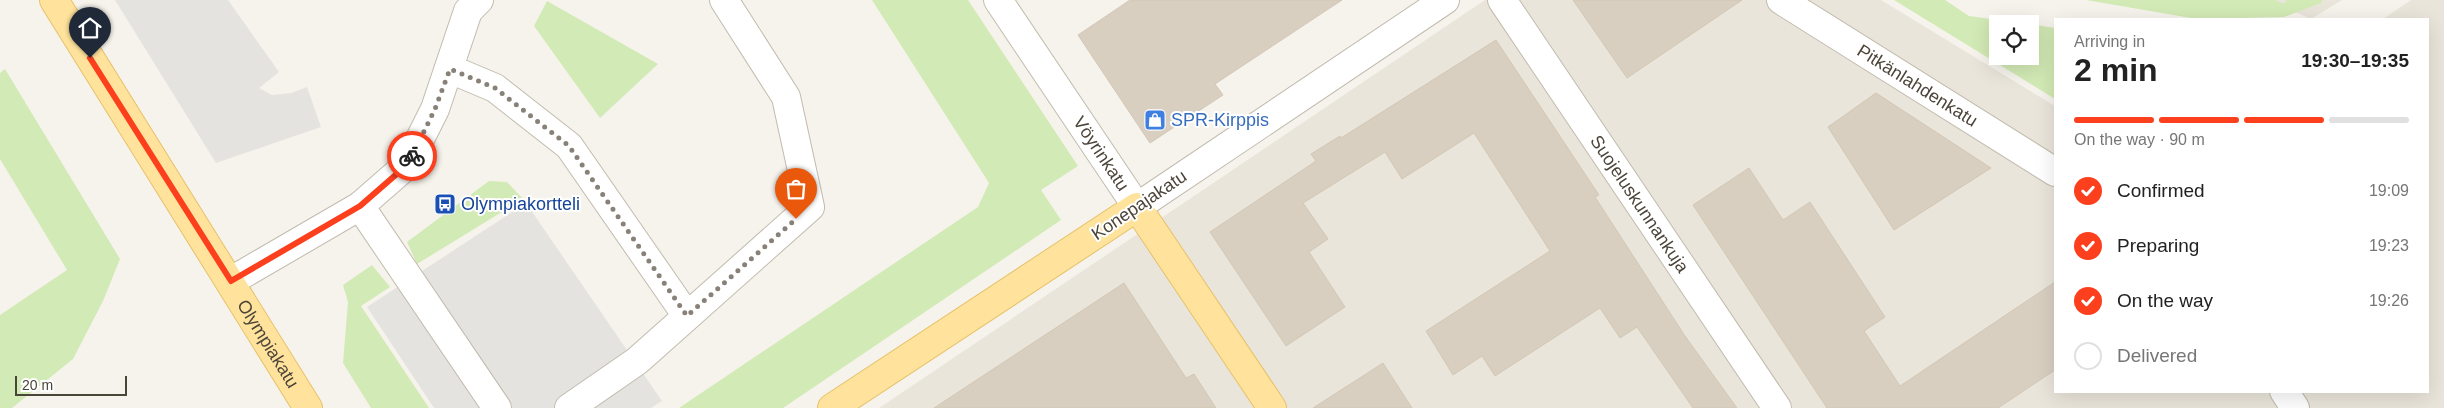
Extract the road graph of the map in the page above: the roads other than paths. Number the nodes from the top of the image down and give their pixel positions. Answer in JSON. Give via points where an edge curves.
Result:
{"nodes":[{"id":1,"x":54,"y":0,"type":"edge"},
{"id":2,"x":479,"y":0,"type":"edge"},
{"id":3,"x":724,"y":0,"type":"edge"},
{"id":4,"x":998,"y":0,"type":"edge"},
{"id":5,"x":1445,"y":0,"type":"edge"},
{"id":6,"x":1502,"y":0,"type":"edge"},
{"id":7,"x":1781,"y":0,"type":"edge"},
{"id":8,"x":450,"y":69,"type":"junction"},
{"id":9,"x":2054,"y":171,"type":"edge"},
{"id":10,"x":360,"y":206,"type":"junction"},
{"id":11,"x":1137,"y":207,"type":"junction"},
{"id":12,"x":231,"y":281,"type":"junction"},
{"id":13,"x":687,"y":316,"type":"junction"},
{"id":14,"x":2285,"y":393,"type":"edge"},
{"id":15,"x":308,"y":408,"type":"edge"},
{"id":16,"x":497,"y":408,"type":"edge"},
{"id":17,"x":569,"y":408,"type":"edge"},
{"id":18,"x":832,"y":408,"type":"edge"},
{"id":19,"x":1272,"y":408,"type":"edge"},
{"id":20,"x":1777,"y":408,"type":"edge"},
{"id":21,"x":2295,"y":408,"type":"edge"}],
"edges":[{"from":1,"to":12,"type":"main road","name":"Olympiakatu"},
{"from":2,"to":8,"type":"street","via":[[468,11]]},
{"from":3,"to":13,"type":"street","via":[[786,97],[810,207]]},
{"from":4,"to":11,"type":"street","name":"Vöyrinkatu"},
{"from":5,"to":11,"type":"street","name":"Konepajakatu"},
{"from":6,"to":20,"type":"street","name":"Suojeluskunnankuja"},
{"from":7,"to":9,"type":"street","name":"Pitkänlahdenkatu"},
{"from":8,"to":10,"type":"street","via":[[435,109],[407,165]]},
{"from":8,"to":13,"type":"street","via":[[495,88],[569,146]]},
{"from":10,"to":12,"type":"street"},
{"from":10,"to":16,"type":"street"},
{"from":11,"to":18,"type":"main road","name":"Konepajakatu"},
{"from":11,"to":19,"type":"main road","name":"Vöyrinkatu"},
{"from":12,"to":15,"type":"main road","name":"Olympiakatu"},
{"from":13,"to":17,"type":"street","via":[[637,361]]},
{"from":14,"to":21,"type":"street"}]}
